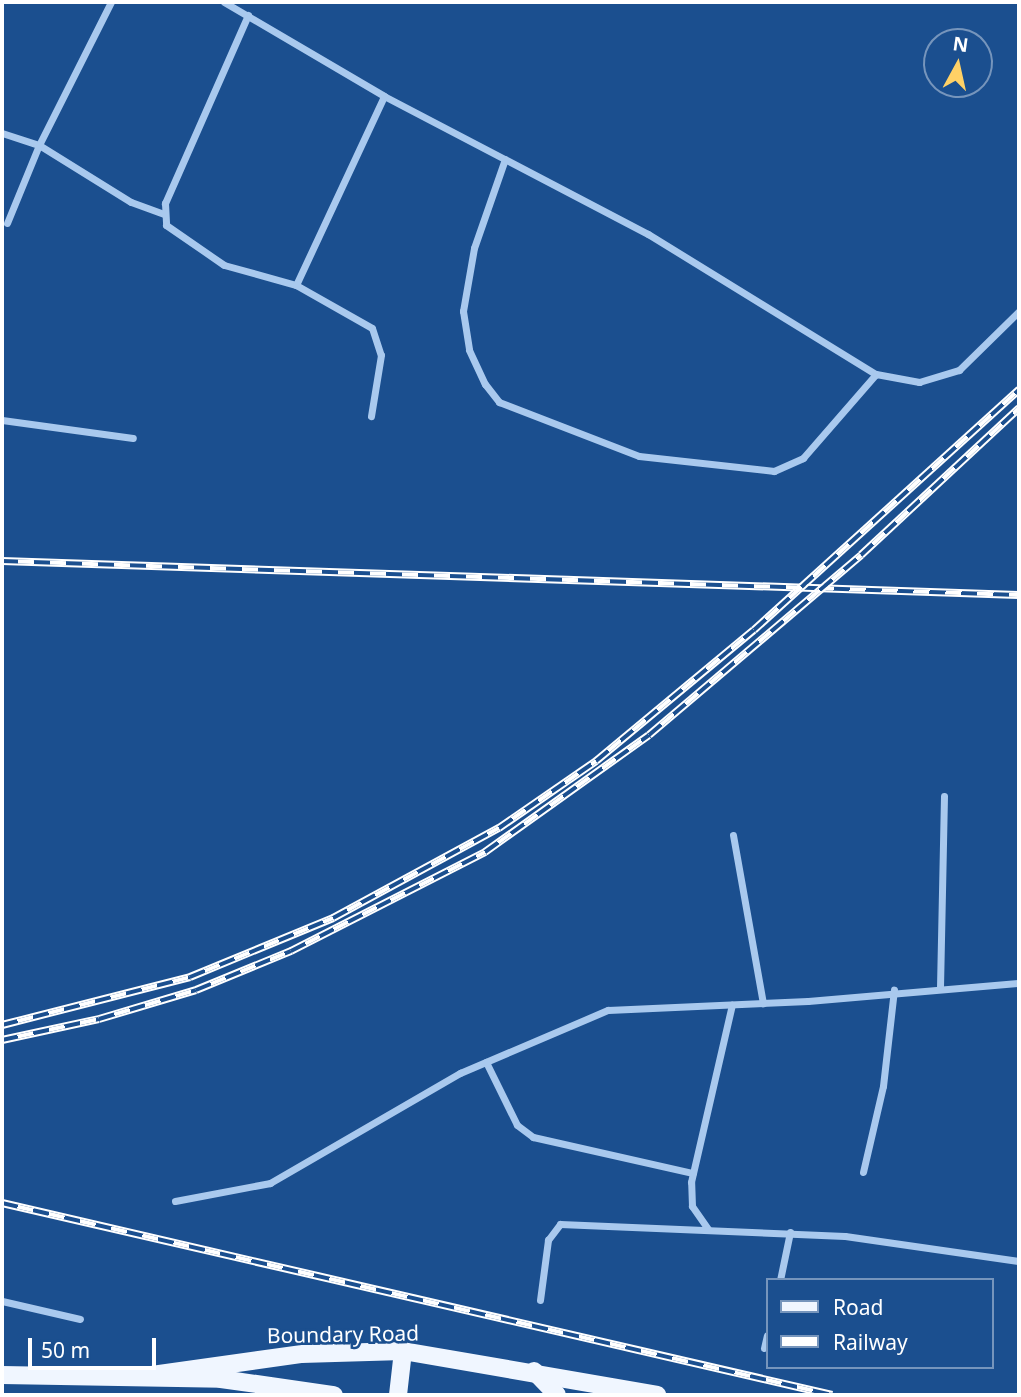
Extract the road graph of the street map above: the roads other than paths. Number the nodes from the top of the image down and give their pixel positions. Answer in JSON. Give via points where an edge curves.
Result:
{"nodes":[{"id":1,"x":111,"y":2,"type":"edge"},
{"id":2,"x":224,"y":2,"type":"edge"},
{"id":3,"x":248,"y":15,"type":"junction"},
{"id":4,"x":384,"y":96,"type":"junction"},
{"id":5,"x":2,"y":132,"type":"edge"},
{"id":6,"x":39,"y":145,"type":"junction"},
{"id":7,"x":505,"y":159,"type":"junction"},
{"id":8,"x":164,"y":214,"type":"junction"},
{"id":9,"x":7,"y":223,"type":"dead end"},
{"id":10,"x":296,"y":285,"type":"junction"},
{"id":11,"x":1019,"y":312,"type":"edge"},
{"id":12,"x":876,"y":374,"type":"junction"},
{"id":13,"x":371,"y":416,"type":"dead end"},
{"id":14,"x":2,"y":420,"type":"edge"},
{"id":15,"x":133,"y":438,"type":"dead end"},
{"id":16,"x":944,"y":796,"type":"dead end"},
{"id":17,"x":733,"y":835,"type":"dead end"},
{"id":18,"x":1019,"y":983,"type":"edge"},
{"id":19,"x":940,"y":986,"type":"junction"},
{"id":20,"x":894,"y":990,"type":"junction"},
{"id":21,"x":763,"y":1003,"type":"junction"},
{"id":22,"x":732,"y":1005,"type":"junction"},
{"id":23,"x":486,"y":1062,"type":"junction"},
{"id":24,"x":863,"y":1172,"type":"dead end"},
{"id":25,"x":693,"y":1173,"type":"junction"},
{"id":26,"x":174,"y":1201,"type":"dead end"},
{"id":27,"x":708,"y":1229,"type":"junction"},
{"id":28,"x":790,"y":1232,"type":"junction"},
{"id":29,"x":1019,"y":1261,"type":"edge"},
{"id":30,"x":780,"y":1278,"type":"edge"},
{"id":31,"x":540,"y":1300,"type":"dead end"},
{"id":32,"x":2,"y":1301,"type":"edge"},
{"id":33,"x":80,"y":1319,"type":"dead end"},
{"id":34,"x":766,"y":1339,"type":"edge"},
{"id":35,"x":764,"y":1348,"type":"dead end"},
{"id":36,"x":403,"y":1351,"type":"junction"},
{"id":37,"x":534,"y":1371,"type":"junction"},
{"id":38,"x":2,"y":1375,"type":"edge"},
{"id":39,"x":152,"y":1375,"type":"junction"},
{"id":40,"x":334,"y":1395,"type":"edge"},
{"id":41,"x":398,"y":1395,"type":"edge"},
{"id":42,"x":557,"y":1395,"type":"edge"},
{"id":43,"x":657,"y":1395,"type":"edge"}],
"edges":[{"from":1,"to":6,"type":"street"},
{"from":2,"to":3,"type":"street"},
{"from":3,"to":4,"type":"street"},
{"from":3,"to":8,"type":"street"},
{"from":4,"to":7,"type":"street"},
{"from":4,"to":10,"type":"street"},
{"from":5,"to":6,"type":"street"},
{"from":6,"to":8,"type":"street","via":[[131,202]]},
{"from":6,"to":9,"type":"street"},
{"from":7,"to":12,"type":"street","via":[[648,234]]},
{"from":7,"to":12,"type":"street","via":[[474,248],[463,311],[469,350],[499,402],[639,456],[774,471],[803,458]]},
{"from":8,"to":10,"type":"street","via":[[176,235],[224,265]]},
{"from":10,"to":13,"type":"street","via":[[359,317],[380,341]]},
{"from":11,"to":12,"type":"street","via":[[959,370],[919,382]]},
{"from":14,"to":15,"type":"street"},
{"from":16,"to":19,"type":"street"},
{"from":17,"to":21,"type":"street"},
{"from":18,"to":19,"type":"street"},
{"from":19,"to":20,"type":"street"},
{"from":20,"to":21,"type":"street"},
{"from":20,"to":24,"type":"street","via":[[883,1086]]},
{"from":21,"to":22,"type":"street"},
{"from":22,"to":23,"type":"street","via":[[620,1007]]},
{"from":22,"to":25,"type":"street"},
{"from":23,"to":25,"type":"street","via":[[517,1125],[533,1137]]},
{"from":23,"to":26,"type":"street","via":[[416,1096],[340,1146],[270,1183]]},
{"from":25,"to":27,"type":"street","via":[[692,1206]]},
{"from":27,"to":28,"type":"street"},
{"from":27,"to":31,"type":"street","via":[[561,1224],[548,1240]]},
{"from":28,"to":29,"type":"street"},
{"from":28,"to":30,"type":"street"},
{"from":32,"to":33,"type":"street"},
{"from":34,"to":35,"type":"street"},
{"from":36,"to":37,"type":"main road","name":"Boundary Road"},
{"from":36,"to":39,"type":"main road","name":"Boundary Road","via":[[301,1354]]},
{"from":36,"to":41,"type":"main road"},
{"from":37,"to":42,"type":"main road"},
{"from":37,"to":43,"type":"main road","name":"Boundary Road"},
{"from":38,"to":39,"type":"main road","name":"Boundary Road"},
{"from":39,"to":40,"type":"main road","name":"Boundary Road","via":[[221,1379]]}]}
